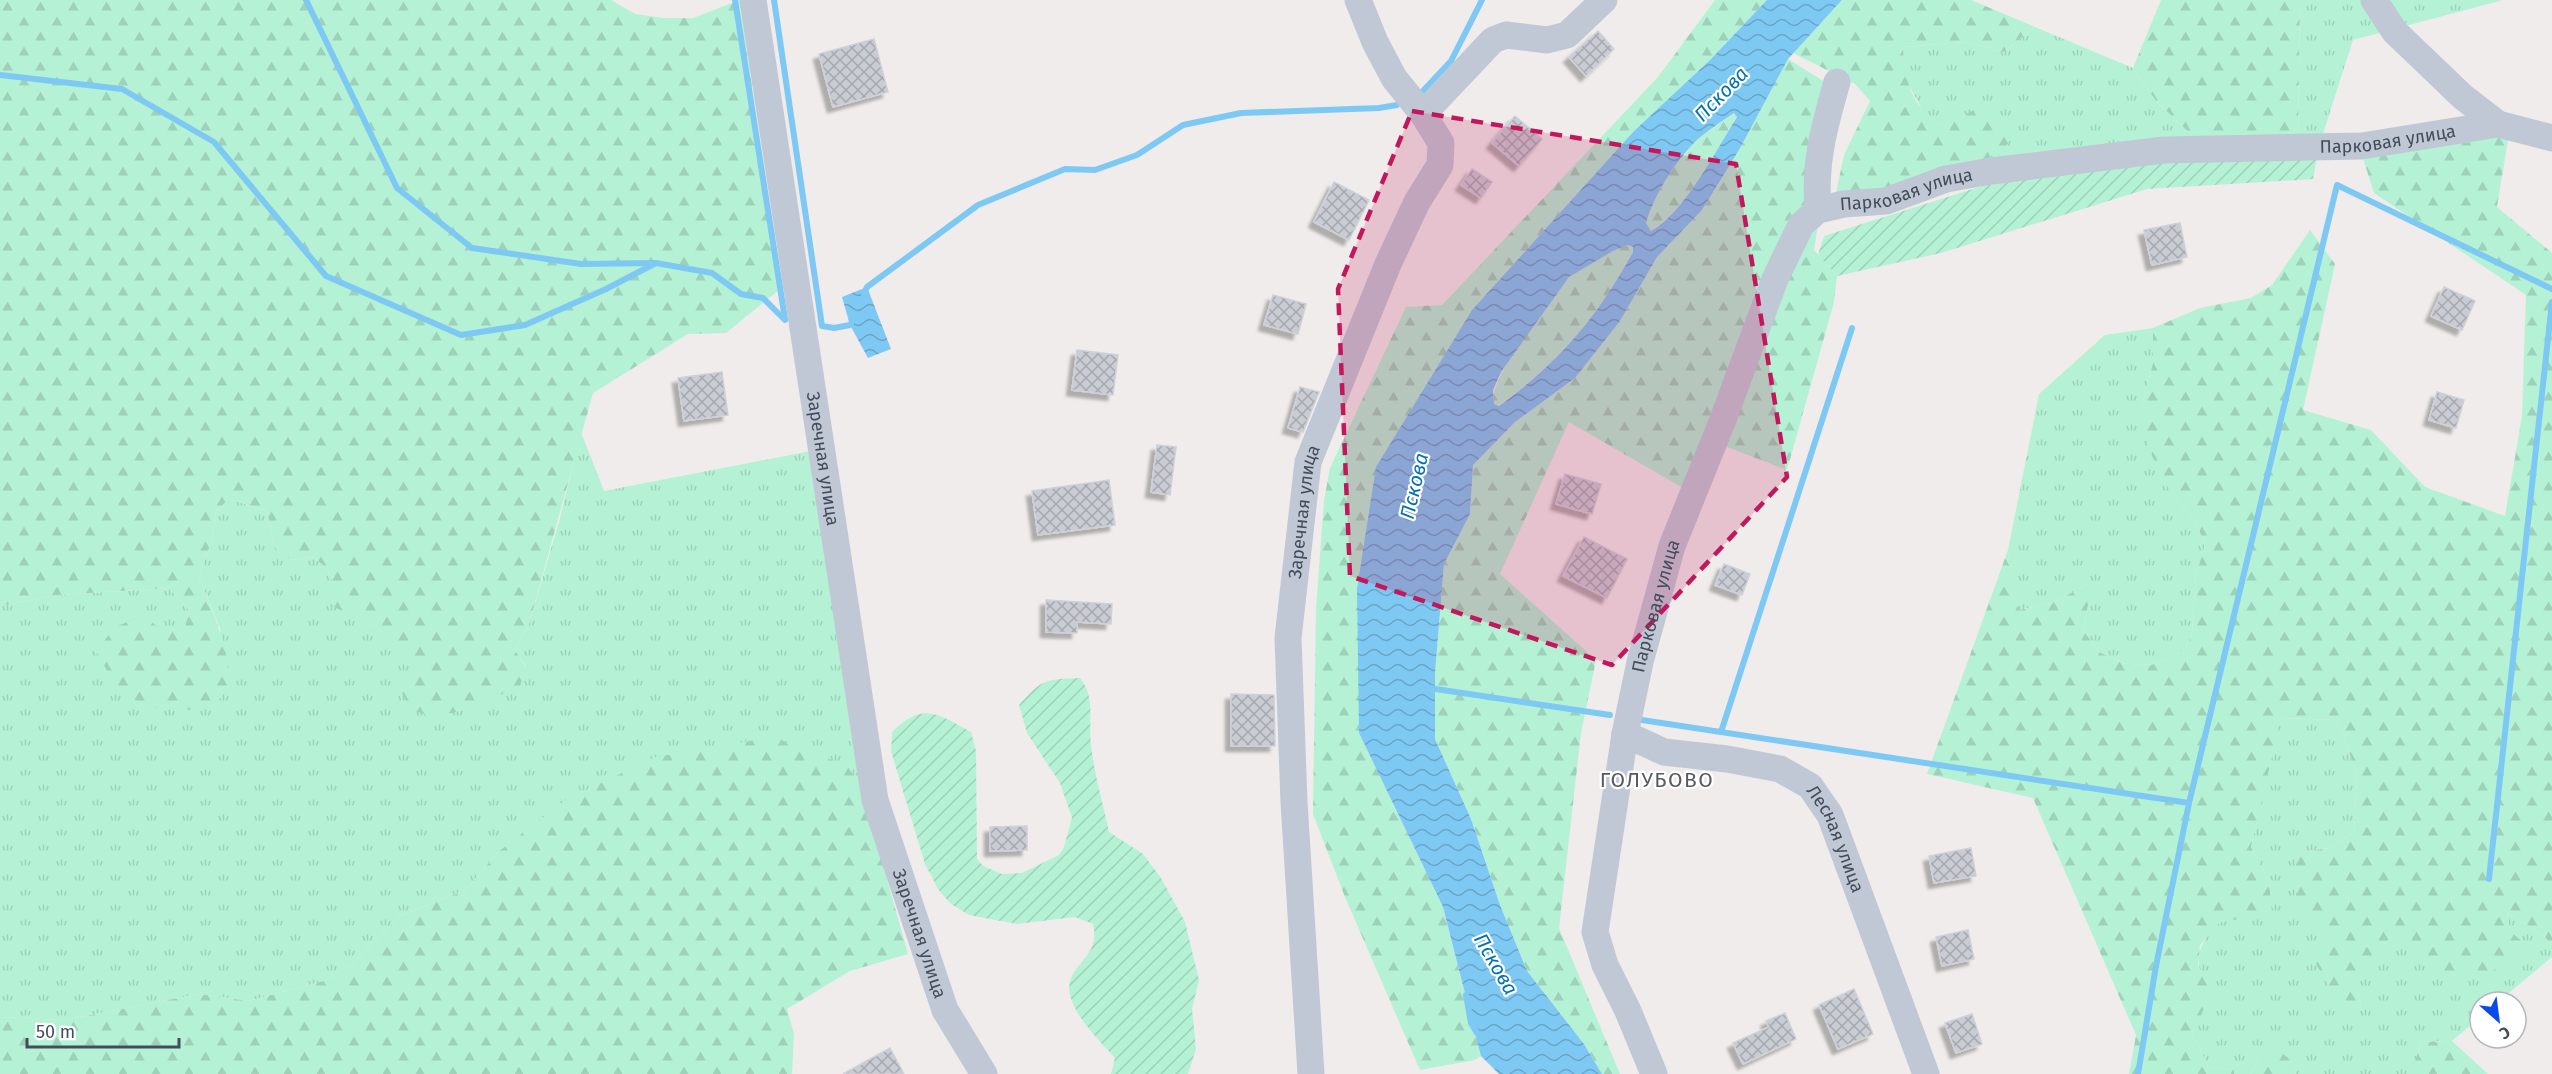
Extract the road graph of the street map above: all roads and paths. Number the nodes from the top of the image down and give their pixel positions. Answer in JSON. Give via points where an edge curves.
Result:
{"nodes":[{"id":1,"x":753,"y":0,"type":"edge"},
{"id":2,"x":1358,"y":0,"type":"edge"},
{"id":3,"x":1604,"y":0,"type":"edge"},
{"id":4,"x":2374,"y":0,"type":"edge"},
{"id":5,"x":1837,"y":82,"type":"dead end"},
{"id":6,"x":1423,"y":114,"type":"junction"},
{"id":7,"x":2498,"y":124,"type":"junction"},
{"id":8,"x":2552,"y":138,"type":"edge"},
{"id":9,"x":1818,"y":210,"type":"junction"},
{"id":10,"x":1625,"y":734,"type":"junction"},
{"id":11,"x":984,"y":1074,"type":"edge"},
{"id":12,"x":1311,"y":1074,"type":"edge"},
{"id":13,"x":1654,"y":1074,"type":"edge"},
{"id":14,"x":1926,"y":1074,"type":"edge"}],
"edges":[{"from":1,"to":11,"type":"street","name":"Заречная улица","via":[[875,800],[945,1010]]},
{"from":2,"to":6,"type":"street","name":"Заречная улица","via":[[1394,78]]},
{"from":3,"to":6,"type":"street","via":[[1567,35],[1547,39],[1506,35],[1493,40]]},
{"from":4,"to":7,"type":"street","via":[[2395,32],[2463,98]]},
{"from":5,"to":9,"type":"street","via":[[1820,145],[1815,180]]},
{"from":6,"to":12,"type":"street","name":"Заречная улица","via":[[1441,143],[1440,165],[1417,202],[1388,264],[1308,462],[1288,638]]},
{"from":7,"to":8,"type":"street","name":"Парковая улица"},
{"from":7,"to":9,"type":"street","name":"Парковая улица","via":[[2362,146],[2164,150],[2002,169],[1946,179],[1886,201]]},
{"from":9,"to":10,"type":"street","name":"Парковая улица","via":[[1801,225],[1775,279],[1672,546]]},
{"from":10,"to":13,"type":"street","name":"Парковая улица","via":[[1595,932],[1605,965]]},
{"from":10,"to":14,"type":"street","name":"Лесная улица","via":[[1664,752],[1780,770],[1810,786],[1830,815]]}]}
